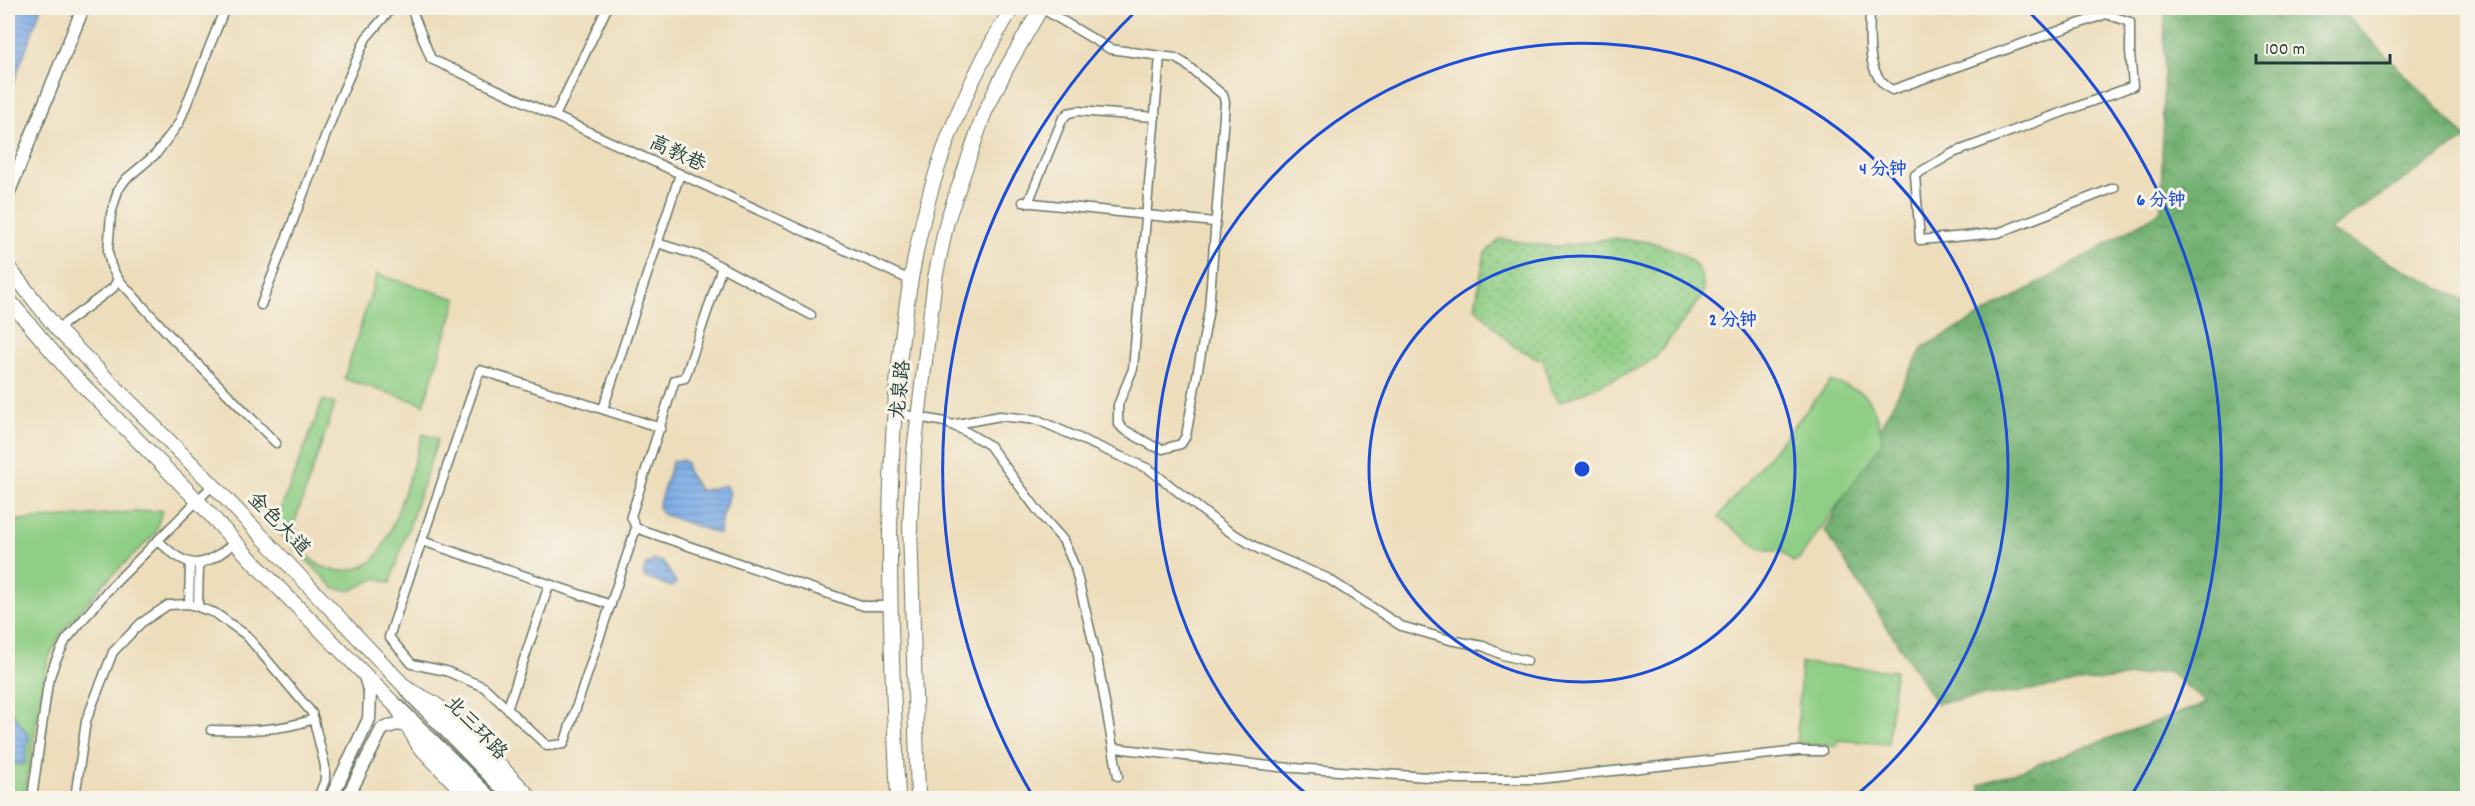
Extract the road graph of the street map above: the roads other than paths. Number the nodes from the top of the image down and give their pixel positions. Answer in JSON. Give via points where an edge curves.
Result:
{"nodes":[{"id":1,"x":83,"y":8,"type":"edge"},
{"id":2,"x":225,"y":8,"type":"edge"},
{"id":3,"x":392,"y":8,"type":"edge"},
{"id":4,"x":411,"y":8,"type":"edge"},
{"id":5,"x":607,"y":8,"type":"edge"},
{"id":6,"x":1012,"y":8,"type":"edge"},
{"id":7,"x":1041,"y":8,"type":"edge"},
{"id":8,"x":1870,"y":8,"type":"edge"},
{"id":9,"x":1160,"y":56,"type":"junction"},
{"id":10,"x":555,"y":116,"type":"junction"},
{"id":11,"x":1155,"y":117,"type":"junction"},
{"id":12,"x":680,"y":174,"type":"junction"},
{"id":13,"x":2114,"y":189,"type":"dead end"},
{"id":14,"x":8,"y":194,"type":"edge"},
{"id":15,"x":1146,"y":215,"type":"junction"},
{"id":16,"x":1214,"y":222,"type":"junction"},
{"id":17,"x":657,"y":243,"type":"junction"},
{"id":18,"x":8,"y":267,"type":"edge"},
{"id":19,"x":722,"y":267,"type":"junction"},
{"id":20,"x":118,"y":279,"type":"junction"},
{"id":21,"x":910,"y":280,"type":"junction"},
{"id":22,"x":9,"y":303,"type":"edge"},
{"id":23,"x":261,"y":305,"type":"dead end"},
{"id":24,"x":811,"y":315,"type":"dead end"},
{"id":25,"x":57,"y":329,"type":"junction"},
{"id":26,"x":603,"y":409,"type":"junction"},
{"id":27,"x":895,"y":413,"type":"junction"},
{"id":28,"x":920,"y":418,"type":"junction"},
{"id":29,"x":951,"y":425,"type":"junction"},
{"id":30,"x":661,"y":428,"type":"junction"},
{"id":31,"x":276,"y":443,"type":"dead end"},
{"id":32,"x":213,"y":485,"type":"junction"},
{"id":33,"x":197,"y":501,"type":"junction"},
{"id":34,"x":636,"y":528,"type":"junction"},
{"id":35,"x":159,"y":541,"type":"junction"},
{"id":36,"x":422,"y":541,"type":"junction"},
{"id":37,"x":235,"y":542,"type":"junction"},
{"id":38,"x":194,"y":563,"type":"junction"},
{"id":39,"x":549,"y":585,"type":"junction"},
{"id":40,"x":193,"y":605,"type":"junction"},
{"id":41,"x":611,"y":605,"type":"junction"},
{"id":42,"x":889,"y":606,"type":"junction"},
{"id":43,"x":1527,"y":661,"type":"dead end"},
{"id":44,"x":365,"y":676,"type":"junction"},
{"id":45,"x":407,"y":689,"type":"junction"},
{"id":46,"x":397,"y":707,"type":"junction"},
{"id":47,"x":508,"y":707,"type":"junction"},
{"id":48,"x":314,"y":719,"type":"junction"},
{"id":49,"x":406,"y":725,"type":"junction"},
{"id":50,"x":211,"y":730,"type":"dead end"},
{"id":51,"x":423,"y":732,"type":"junction"},
{"id":52,"x":1114,"y":748,"type":"junction"},
{"id":53,"x":1822,"y":751,"type":"dead end"},
{"id":54,"x":1118,"y":776,"type":"dead end"},
{"id":55,"x":32,"y":798,"type":"edge"},
{"id":56,"x":75,"y":798,"type":"edge"},
{"id":57,"x":318,"y":798,"type":"edge"},
{"id":58,"x":331,"y":798,"type":"edge"},
{"id":59,"x":347,"y":798,"type":"edge"},
{"id":60,"x":469,"y":798,"type":"edge"},
{"id":61,"x":489,"y":798,"type":"edge"},
{"id":62,"x":513,"y":798,"type":"edge"},
{"id":63,"x":531,"y":798,"type":"edge"},
{"id":64,"x":898,"y":798,"type":"edge"},
{"id":65,"x":918,"y":798,"type":"edge"}],
"edges":[{"from":1,"to":14,"type":"street"},
{"from":2,"to":20,"type":"street","via":[[179,123],[156,153],[118,190],[111,214],[108,252]]},
{"from":3,"to":23,"type":"street","via":[[366,38]]},
{"from":4,"to":10,"type":"street","name":"高教巷","via":[[431,59]]},
{"from":5,"to":10,"type":"street"},
{"from":6,"to":21,"type":"main road","name":"龙泉路","via":[[965,97],[944,151],[924,214]]},
{"from":7,"to":9,"type":"street","via":[[1110,49]]},
{"from":7,"to":28,"type":"main road","name":"龙泉路","via":[[984,114],[947,221],[929,321]]},
{"from":8,"to":13,"type":"street","via":[[1873,62],[1878,78],[1892,90],[2106,14],[2130,22],[2133,86],[1953,153],[1915,175],[1920,240],[1998,233]]},
{"from":9,"to":11,"type":"street"},
{"from":9,"to":16,"type":"street","via":[[1184,63],[1222,94],[1225,109]]},
{"from":10,"to":12,"type":"street","name":"高教巷"},
{"from":11,"to":15,"type":"street"},
{"from":11,"to":15,"type":"street","via":[[1083,110],[1068,113],[1026,202]]},
{"from":12,"to":17,"type":"street"},
{"from":12,"to":21,"type":"street","name":"高教巷"},
{"from":15,"to":16,"type":"street"},
{"from":15,"to":16,"type":"street","via":[[1133,369],[1117,413],[1123,429],[1163,449],[1181,444],[1186,435],[1209,309]]},
{"from":17,"to":19,"type":"street","via":[[704,257]]},
{"from":17,"to":26,"type":"street"},
{"from":18,"to":25,"type":"main road","name":"金色大道"},
{"from":19,"to":24,"type":"street"},
{"from":19,"to":30,"type":"street","via":[[685,378],[675,380]]},
{"from":20,"to":25,"type":"street","via":[[113,288]]},
{"from":20,"to":31,"type":"street"},
{"from":21,"to":27,"type":"main road","name":"龙泉路"},
{"from":22,"to":33,"type":"main road","via":[[67,369]]},
{"from":25,"to":32,"type":"main road","name":"金色大道"},
{"from":26,"to":30,"type":"street"},
{"from":26,"to":36,"type":"street","via":[[480,370]]},
{"from":27,"to":28,"type":"street"},
{"from":27,"to":42,"type":"main road","name":"龙泉路"},
{"from":28,"to":29,"type":"street"},
{"from":28,"to":65,"type":"main road","name":"龙泉路","via":[[910,525]]},
{"from":29,"to":43,"type":"street","via":[[1000,416],[1038,420],[1149,469],[1227,530],[1259,549],[1328,578],[1401,626]]},
{"from":29,"to":52,"type":"street","via":[[989,445],[1063,540],[1074,567],[1097,658]]},
{"from":30,"to":34,"type":"street","via":[[631,516]]},
{"from":32,"to":33,"type":"street"},
{"from":32,"to":45,"type":"main road","name":"金色大道"},
{"from":33,"to":35,"type":"street"},
{"from":33,"to":37,"type":"main road"},
{"from":34,"to":41,"type":"street"},
{"from":34,"to":42,"type":"street","via":[[864,606]]},
{"from":35,"to":38,"type":"street","via":[[173,555]]},
{"from":35,"to":55,"type":"street","via":[[108,590],[66,640],[55,662],[48,683]]},
{"from":36,"to":39,"type":"street"},
{"from":36,"to":47,"type":"street","via":[[389,637],[412,664],[446,671],[484,687]]},
{"from":37,"to":38,"type":"street","via":[[222,554]]},
{"from":37,"to":44,"type":"main road"},
{"from":38,"to":40,"type":"street"},
{"from":39,"to":41,"type":"street"},
{"from":39,"to":47,"type":"street"},
{"from":40,"to":48,"type":"street","via":[[215,613],[246,635]]},
{"from":40,"to":56,"type":"street","via":[[168,605],[141,623],[113,652],[86,722]]},
{"from":41,"to":47,"type":"street","via":[[564,744],[547,746]]},
{"from":42,"to":64,"type":"main road","name":"龙泉路"},
{"from":44,"to":46,"type":"main road"},
{"from":44,"to":58,"type":"street","via":[[370,693],[369,719]]},
{"from":45,"to":62,"type":"highway","name":"北三环路"},
{"from":45,"to":63,"type":"main road","name":"金色大道","via":[[453,717]]},
{"from":46,"to":49,"type":"main road"},
{"from":46,"to":51,"type":"highway","name":"北三环路"},
{"from":48,"to":50,"type":"street","via":[[291,727]]},
{"from":48,"to":57,"type":"street","via":[[325,766]]},
{"from":49,"to":51,"type":"street"},
{"from":49,"to":59,"type":"street","via":[[392,725],[379,733]]},
{"from":49,"to":60,"type":"main road","via":[[419,746]]},
{"from":51,"to":61,"type":"highway","name":"北三环路"},
{"from":52,"to":53,"type":"street","via":[[1279,767],[1458,779],[1539,779]]},
{"from":52,"to":54,"type":"street"}]}
